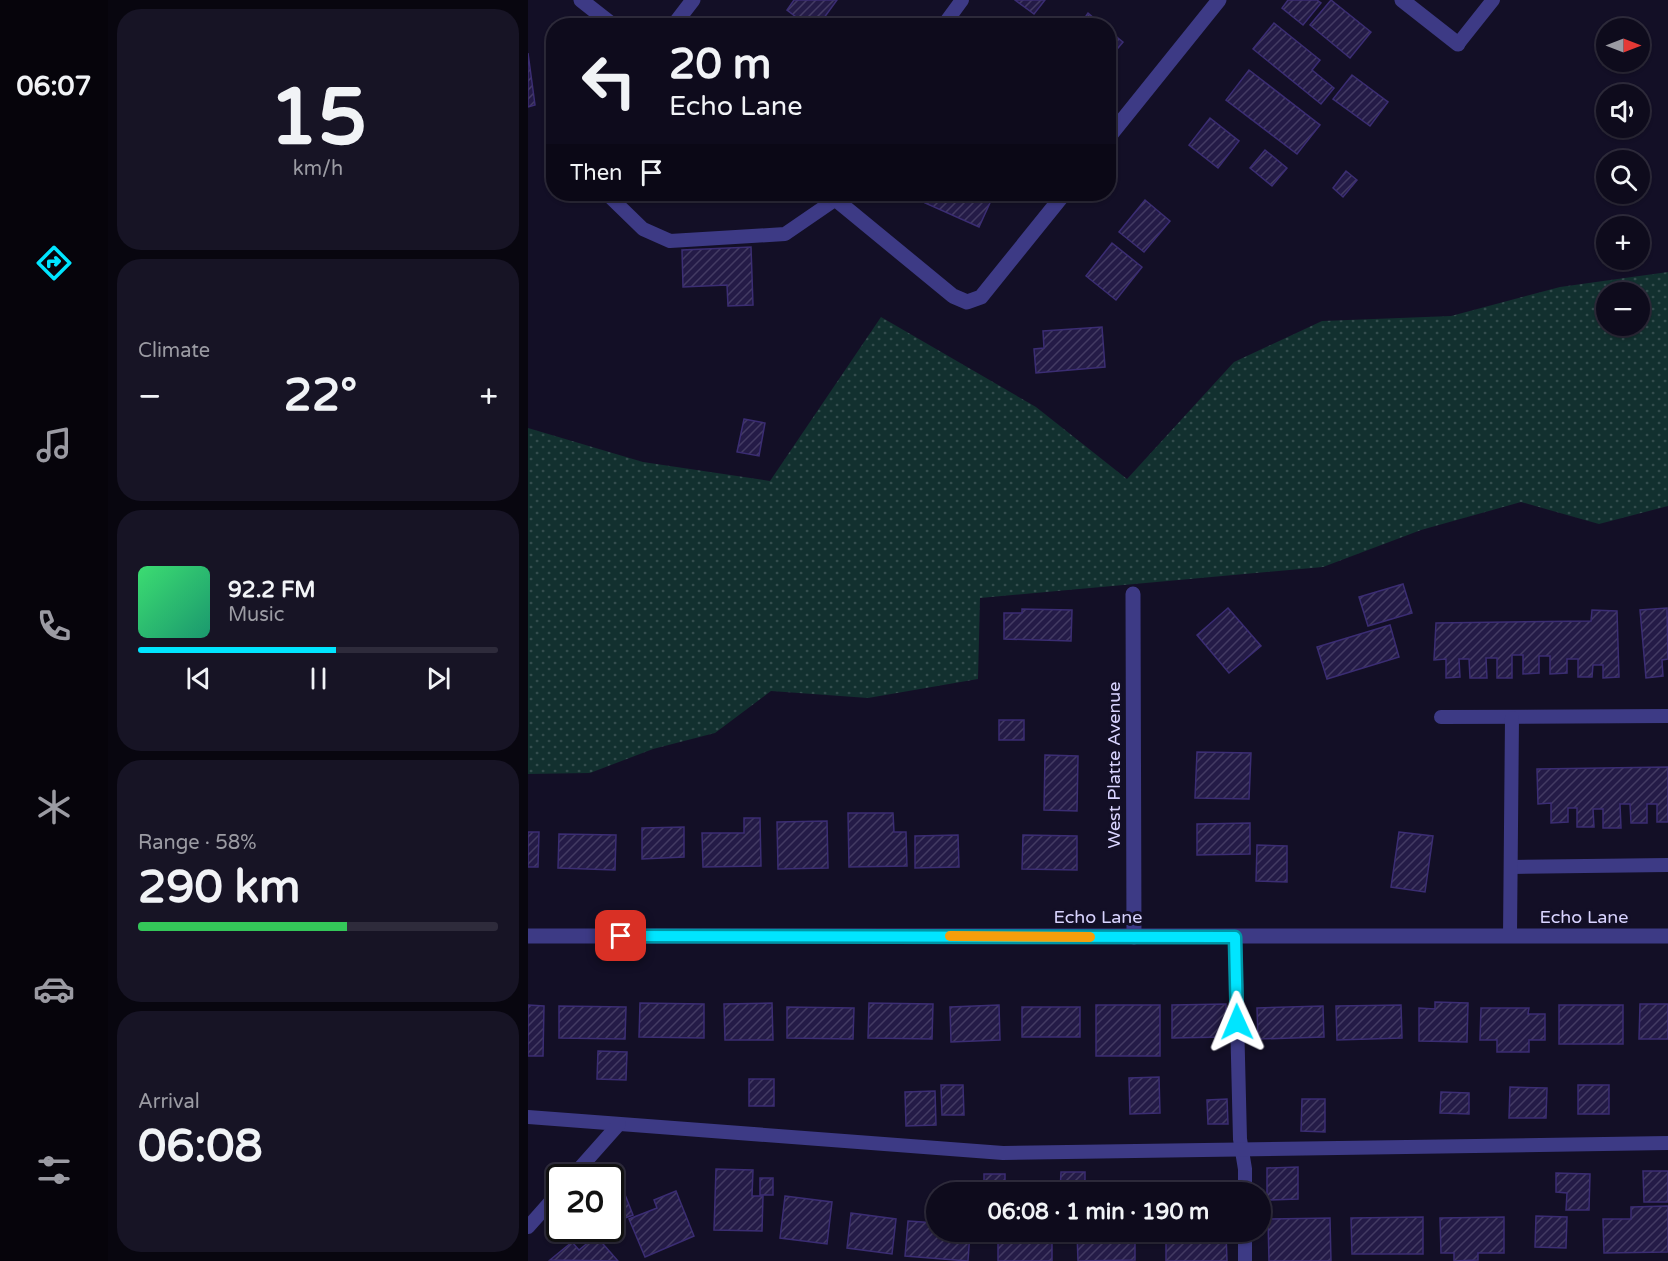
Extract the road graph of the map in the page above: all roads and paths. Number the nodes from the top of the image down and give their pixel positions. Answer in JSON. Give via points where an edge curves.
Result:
{"nodes":[{"id":1,"x":581,"y":0,"type":"edge"},
{"id":2,"x":693,"y":0,"type":"edge"},
{"id":3,"x":962,"y":0,"type":"edge"},
{"id":4,"x":1219,"y":0,"type":"edge"},
{"id":5,"x":1402,"y":0,"type":"edge"},
{"id":6,"x":1493,"y":0,"type":"edge"},
{"id":7,"x":604,"y":18,"type":"edge"},
{"id":8,"x":679,"y":18,"type":"edge"},
{"id":9,"x":949,"y":18,"type":"edge"},
{"id":10,"x":1458,"y":44,"type":"joint"},
{"id":11,"x":1116,"y":128,"type":"edge"},
{"id":12,"x":614,"y":201,"type":"edge"},
{"id":13,"x":826,"y":201,"type":"edge"},
{"id":14,"x":838,"y":201,"type":"edge"},
{"id":15,"x":1058,"y":201,"type":"edge"},
{"id":16,"x":1133,"y":594,"type":"dead end"},
{"id":17,"x":1668,"y":716,"type":"edge"},
{"id":18,"x":1441,"y":717,"type":"dead end"},
{"id":19,"x":1512,"y":718,"type":"junction"},
{"id":20,"x":1668,"y":865,"type":"edge"},
{"id":21,"x":1511,"y":867,"type":"junction"},
{"id":22,"x":528,"y":936,"type":"edge"},
{"id":23,"x":1510,"y":936,"type":"junction"},
{"id":24,"x":1668,"y":936,"type":"edge"},
{"id":25,"x":1134,"y":937,"type":"junction"},
{"id":26,"x":1235,"y":937,"type":"junction"},
{"id":27,"x":528,"y":1117,"type":"edge"},
{"id":28,"x":619,"y":1124,"type":"junction"},
{"id":29,"x":1668,"y":1143,"type":"edge"},
{"id":30,"x":1242,"y":1150,"type":"junction"},
{"id":31,"x":584,"y":1164,"type":"edge"},
{"id":32,"x":1244,"y":1182,"type":"edge"},
{"id":33,"x":546,"y":1207,"type":"edge"},
{"id":34,"x":528,"y":1227,"type":"edge"},
{"id":35,"x":1245,"y":1242,"type":"edge"},
{"id":36,"x":1245,"y":1261,"type":"edge"}],
"edges":[{"from":1,"to":7,"type":"street"},
{"from":2,"to":8,"type":"street"},
{"from":3,"to":9,"type":"lane"},
{"from":4,"to":11,"type":"street"},
{"from":5,"to":10,"type":"street"},
{"from":6,"to":10,"type":"lane"},
{"from":12,"to":13,"type":"lane","via":[[642,229],[670,241],[785,234]]},
{"from":14,"to":15,"type":"street","via":[[953,296],[967,302],[981,297]]},
{"from":16,"to":25,"type":"street","name":"West Platte Avenue"},
{"from":17,"to":19,"type":"lane"},
{"from":18,"to":19,"type":"lane"},
{"from":19,"to":21,"type":"lane"},
{"from":20,"to":21,"type":"lane"},
{"from":21,"to":23,"type":"lane"},
{"from":22,"to":25,"type":"street","name":"Echo Lane"},
{"from":23,"to":24,"type":"street","name":"Echo Lane"},
{"from":23,"to":26,"type":"street","name":"Echo Lane"},
{"from":25,"to":26,"type":"street","name":"Echo Lane"},
{"from":26,"to":30,"type":"lane"},
{"from":27,"to":28,"type":"lane"},
{"from":28,"to":30,"type":"lane","via":[[1004,1153]]},
{"from":28,"to":31,"type":"lane"},
{"from":29,"to":30,"type":"lane"},
{"from":30,"to":32,"type":"lane"},
{"from":33,"to":34,"type":"lane"},
{"from":35,"to":36,"type":"lane"}]}
